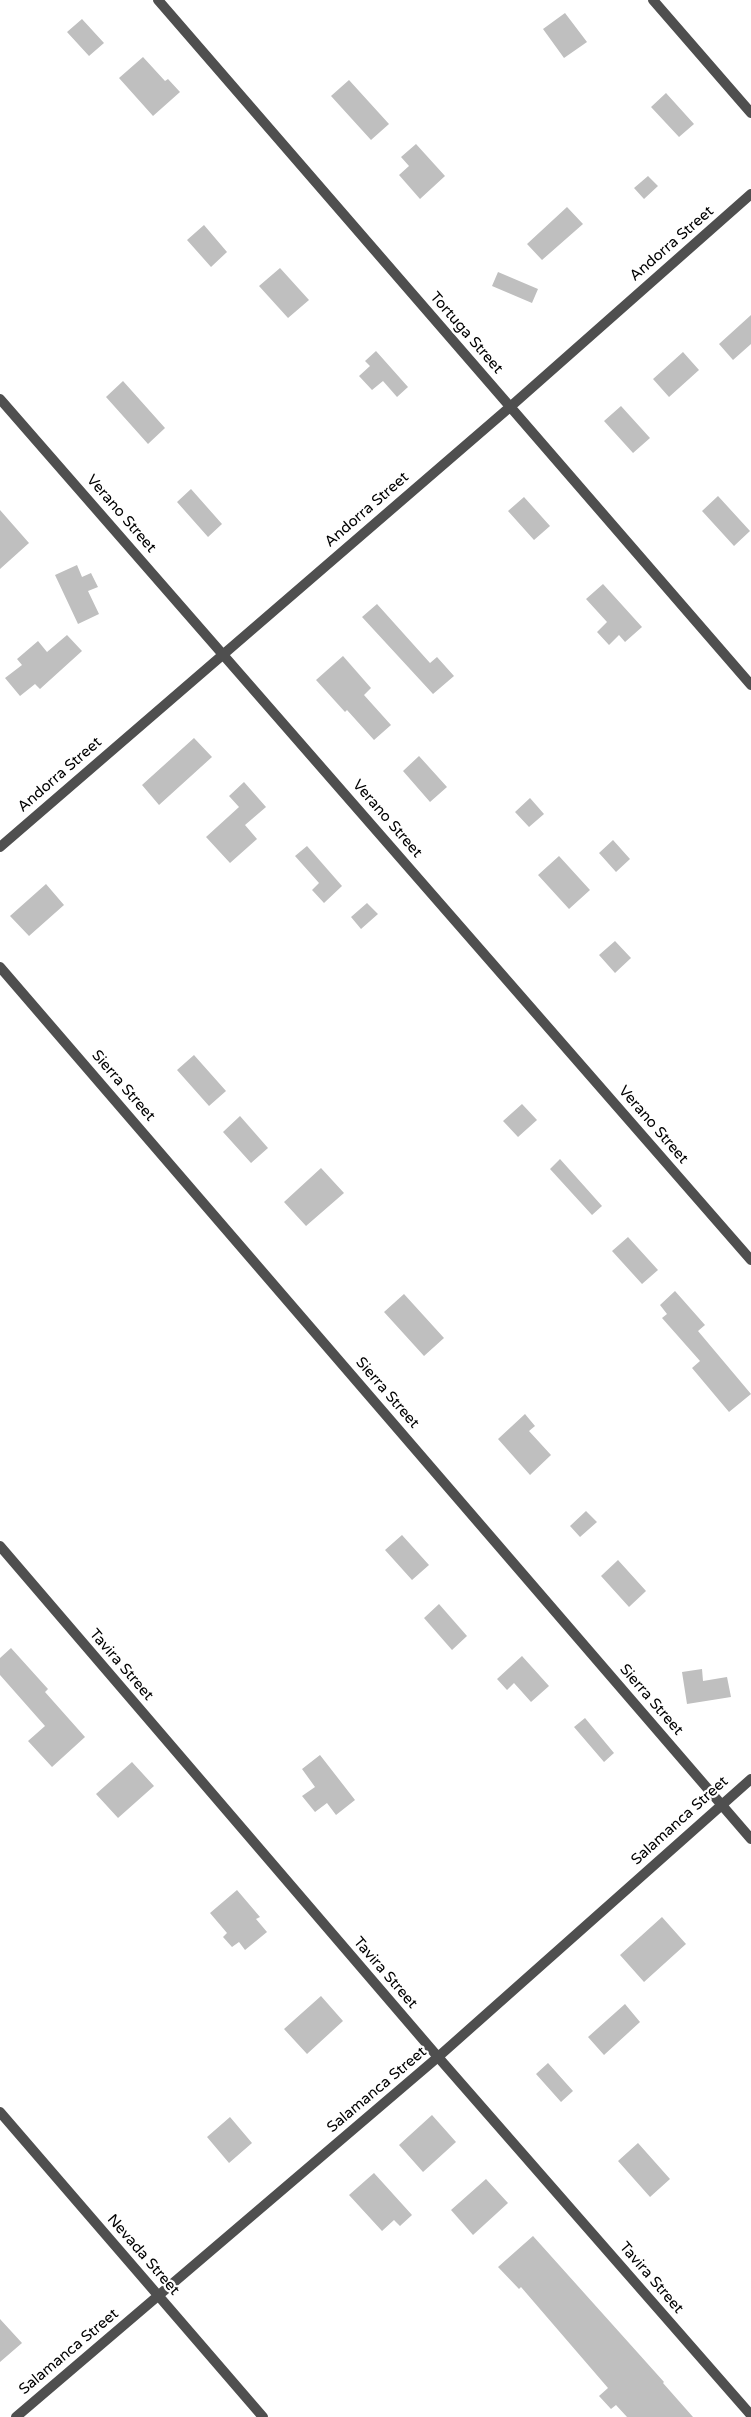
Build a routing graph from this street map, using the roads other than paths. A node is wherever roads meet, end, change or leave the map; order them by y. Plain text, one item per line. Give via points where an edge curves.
1 (158, 0) edge
2 (653, 0) edge
3 (751, 113) edge
4 (751, 194) edge
5 (0, 399) edge
6 (510, 407) junction
7 (224, 654) junction
8 (751, 685) edge
9 (0, 846) edge
10 (0, 967) edge
11 (751, 1260) edge
12 (0, 1546) edge
13 (751, 1778) edge
14 (721, 1804) junction
15 (751, 1839) edge
16 (438, 2057) junction
17 (0, 2112) edge
18 (158, 2295) junction
19 (751, 2415) edge
20 (16, 2417) edge
21 (264, 2417) edge

1 - 6 street, Tortuga Street
2 - 3 street
4 - 6 street, Andorra Street
5 - 7 street, Verano Street
6 - 7 street, Andorra Street
6 - 8 street, Tortuga Street
7 - 9 street, Andorra Street
7 - 11 street, Verano Street
10 - 14 street, Sierra Street
12 - 16 street, Tavira Street
13 - 14 street, Salamanca Street
14 - 15 street, Sierra Street
14 - 16 street, Salamanca Street
16 - 18 street, Salamanca Street
16 - 19 street, Tavira Street
17 - 18 street, Nevada Street
18 - 20 street, Salamanca Street
18 - 21 street, Nevada Street

